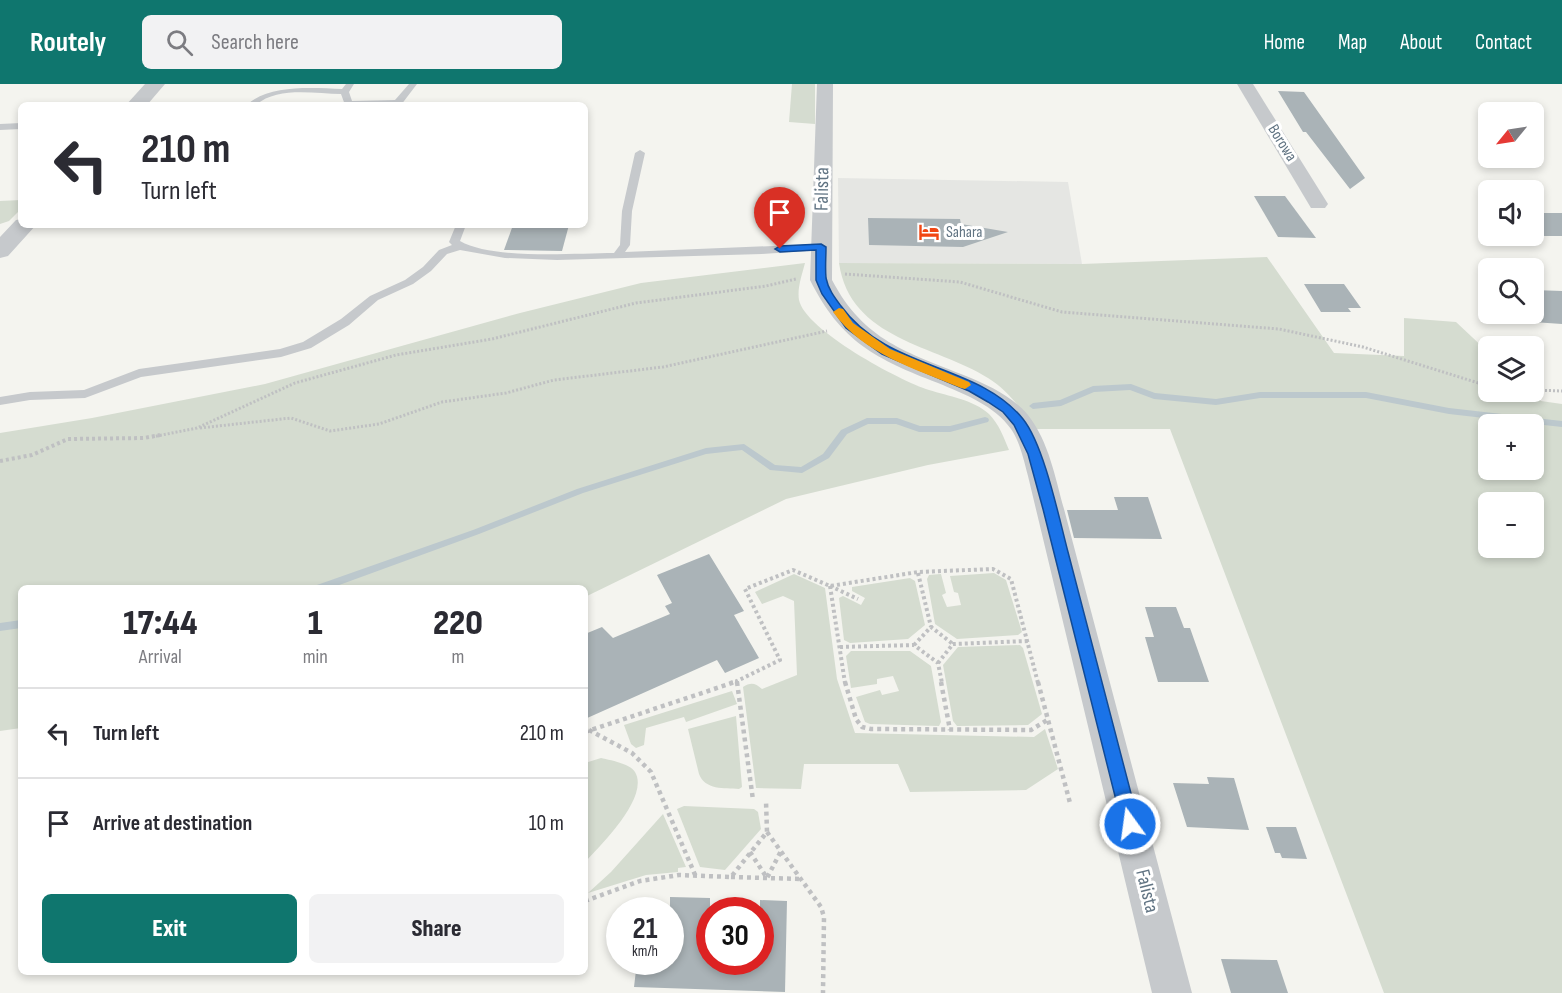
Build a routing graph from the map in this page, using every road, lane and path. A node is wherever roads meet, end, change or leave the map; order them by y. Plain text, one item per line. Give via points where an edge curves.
1 (156, 84) edge
2 (413, 84) edge
3 (825, 84) edge
4 (1245, 84) edge
5 (347, 88) edge
6 (139, 102) edge
7 (254, 102) edge
8 (399, 102) edge
9 (18, 126) edge
10 (0, 127) edge
11 (640, 153) dead end
12 (1318, 204) dead end
13 (21, 228) edge
14 (460, 228) edge
15 (458, 247) junction
16 (0, 251) edge
17 (617, 255) junction
18 (821, 260) junction
19 (849, 326) junction
20 (1478, 383) edge
21 (1544, 390) edge
22 (1562, 391) edge
23 (0, 401) edge
24 (197, 428) junction
25 (0, 462) edge
26 (918, 572) junction
27 (830, 586) junction
28 (858, 599) dead end
29 (931, 627) junction
30 (1028, 641) junction
31 (953, 644) junction
32 (914, 645) junction
33 (840, 647) junction
34 (938, 663) junction
35 (737, 681) junction
36 (1049, 719) junction
37 (950, 730) junction
38 (588, 731) edge
39 (588, 731) edge
40 (753, 800) dead end
41 (766, 801) dead end
42 (1070, 802) dead end
43 (767, 832) junction
44 (781, 851) junction
45 (750, 852) junction
46 (696, 877) junction
47 (731, 877) junction
48 (766, 878) junction
49 (802, 879) junction
50 (588, 900) edge
51 (824, 993) edge
52 (1172, 993) edge

1 - 6 street
2 - 8 lane
3 - 18 street, Falista
4 - 12 street, Borowa
5 - 7 lane via 272,93
9 - 10 lane
11 - 17 lane via 627,211 625,245
13 - 16 street
14 - 15 lane via 454,242
15 - 17 lane via 511,255
15 - 23 lane via 443,252 409,282 374,298 307,345 281,353 139,373 85,394
17 - 18 lane via 762,251
18 - 19 street, Falista via 821,280
18 - 20 path via 960,282 1062,312 1279,329 1363,347
18 - 24 path via 766,286 636,303 492,339 396,355 295,383
19 - 24 path via 663,368 554,380 506,393 442,402 379,424 330,430 291,418
19 - 52 street, Falista via 886,352 992,399 1007,409 1027,436 1050,509
21 - 22 path
24 - 25 path via 144,438 68,439 32,455
26 - 27 path
26 - 29 path
26 - 30 path via 993,568 1005,573 1011,579
27 - 28 path
27 - 33 path
27 - 35 path via 793,570 745,589 780,660
29 - 31 path
29 - 32 path
30 - 31 path
30 - 36 path
31 - 34 path
32 - 33 path
32 - 34 path
33 - 37 path via 845,685 862,727
34 - 37 path
35 - 38 path
35 - 40 path
36 - 37 path via 1031,730
36 - 42 path
39 - 46 path via 632,753 651,772
41 - 43 path
43 - 44 path
43 - 45 path
44 - 48 path
44 - 49 path
45 - 47 path
45 - 48 path
46 - 47 path
46 - 50 path via 679,875 640,881
47 - 48 path
48 - 49 path
49 - 51 path via 824,917

